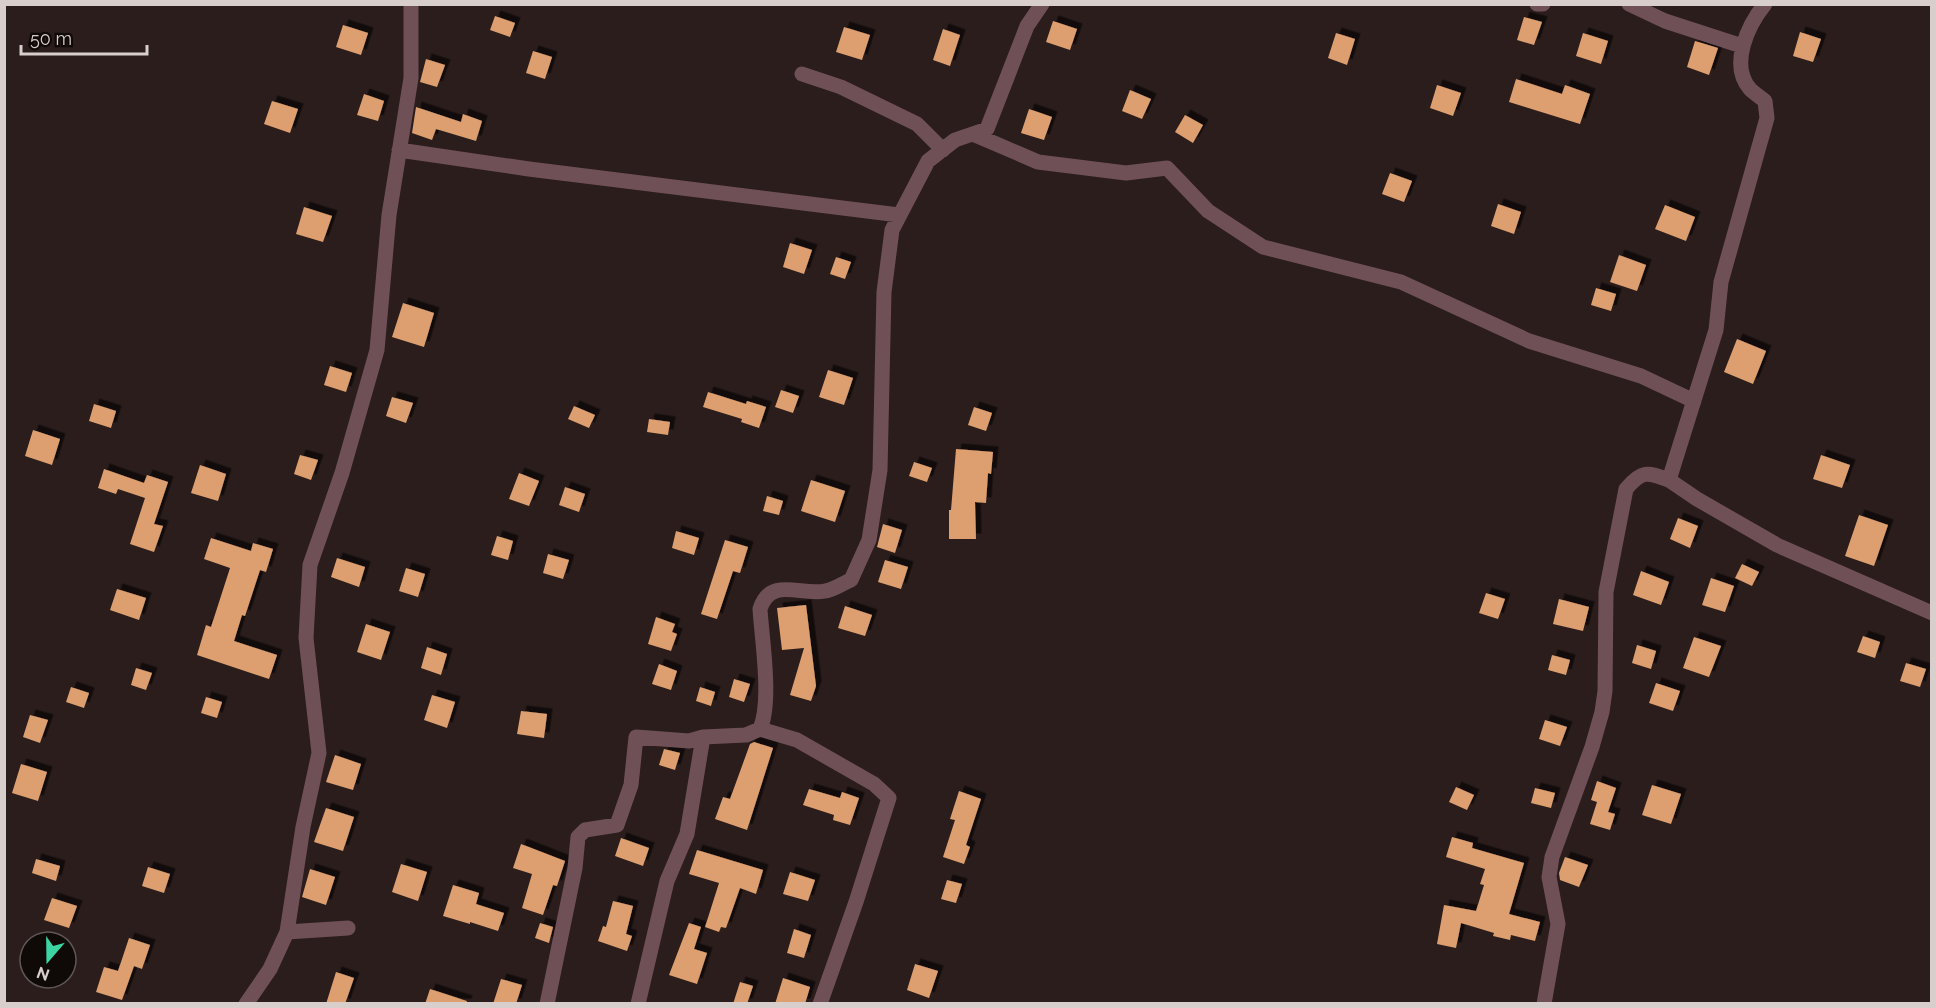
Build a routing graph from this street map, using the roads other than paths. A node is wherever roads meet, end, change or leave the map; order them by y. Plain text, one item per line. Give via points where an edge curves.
1 (411, 4) edge
2 (1042, 4) edge
3 (1537, 4) edge
4 (1543, 4) edge
5 (1629, 4) edge
6 (1765, 4) edge
7 (1742, 46) junction
8 (802, 74) dead end
9 (973, 134) junction
10 (399, 150) junction
11 (943, 150) junction
12 (899, 215) junction
13 (1694, 401) junction
14 (1669, 480) junction
15 (1932, 613) edge
16 (760, 729) junction
17 (703, 737) junction
18 (348, 928) dead end
19 (287, 932) junction
20 (246, 1004) edge
21 (547, 1004) edge
22 (638, 1004) edge
23 (820, 1004) edge
24 (1544, 1004) edge

1 - 10 street via 411,78
2 - 9 street via 1027,26 987,129
3 - 4 street
5 - 7 street via 1665,21
6 - 7 street
7 - 13 street via 1742,74 1749,88 1765,101 1767,118 1721,282 1716,330
8 - 11 street via 841,87 917,124
9 - 11 street
9 - 13 street via 1038,162 1126,173 1167,168 1208,211 1263,247 1401,282 1529,341 1641,376
10 - 12 street
10 - 19 street via 377,350 342,473 310,565 306,638 319,753
11 - 12 street via 928,161
12 - 16 street via 892,230 884,292 880,470 869,540 851,580 825,591 775,589 763,598 760,609 766,675
13 - 14 street
14 - 15 street via 1777,545
14 - 24 street via 1648,473 1636,477 1626,489 1606,592 1602,712 1552,856 1549,877 1558,924
16 - 17 street via 746,735
16 - 23 street via 796,740 874,784 889,798
17 - 21 street via 689,741 636,737 631,785 617,825 585,830 578,837
17 - 22 street via 687,834 667,881
18 - 19 street
19 - 20 street via 270,969

